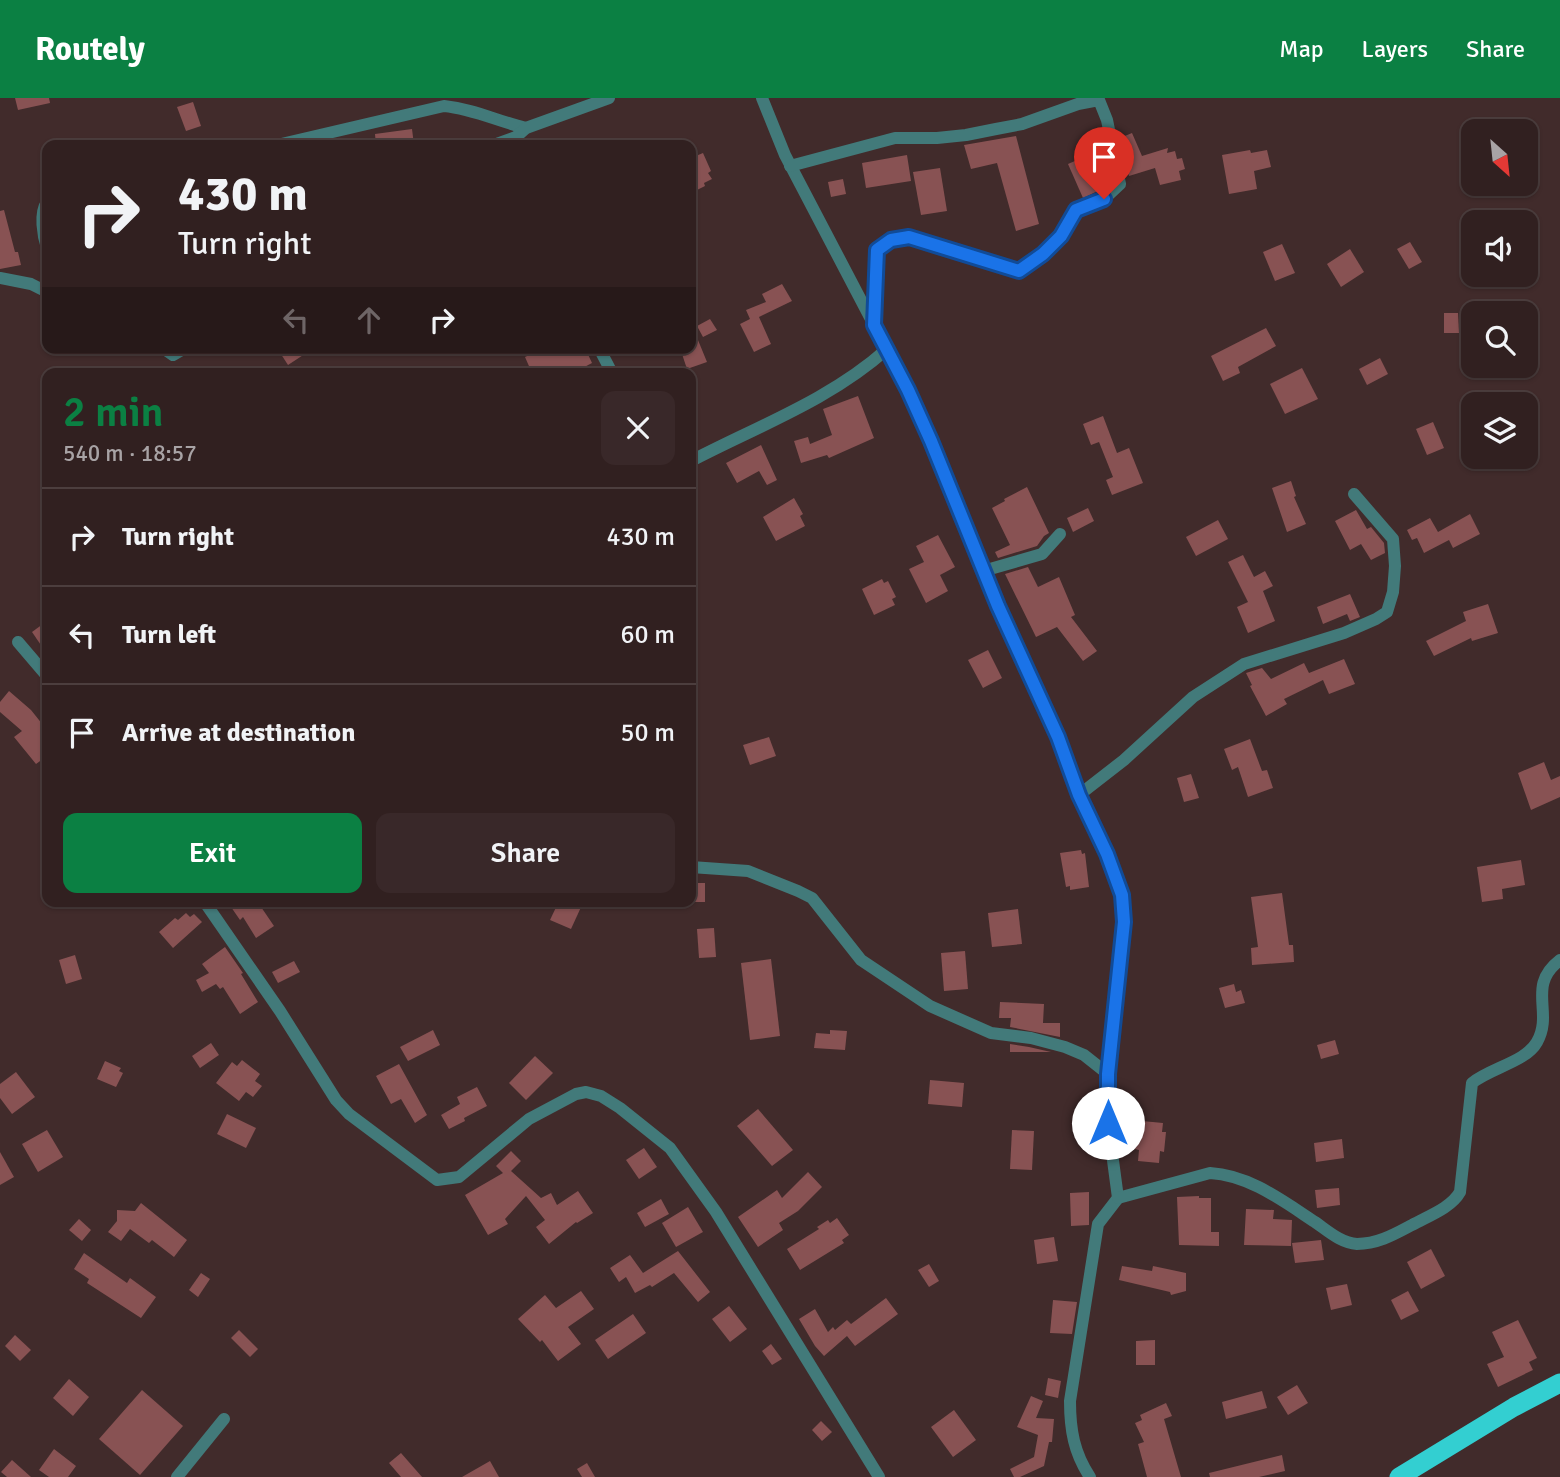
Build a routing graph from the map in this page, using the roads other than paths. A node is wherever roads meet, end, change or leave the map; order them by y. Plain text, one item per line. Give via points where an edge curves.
1 (609, 98) edge
2 (762, 98) edge
3 (520, 137) edge
4 (298, 140) edge
5 (790, 166) junction
6 (0, 278) edge
7 (42, 290) edge
8 (874, 325) junction
9 (887, 349) junction
10 (696, 459) edge
11 (1354, 494) dead end
12 (1059, 534) dead end
13 (983, 571) junction
14 (18, 642) dead end
15 (42, 670) edge
16 (1079, 795) junction
17 (696, 867) edge
18 (208, 907) edge
19 (1560, 960) edge
20 (1108, 1074) junction
21 (1118, 1198) junction
22 (1560, 1383) edge
23 (224, 1419) dead end
24 (177, 1477) edge
25 (879, 1477) edge
26 (1090, 1477) edge
27 (1399, 1477) edge

1 - 3 street
2 - 5 street
3 - 4 street via 503,123 468,109 443,106
5 - 8 street
5 - 8 street via 895,138 937,138 996,129 1099,100 1120,184 1104,199 1076,210 1061,236 1019,271 909,237 891,240 877,250
6 - 7 street
8 - 9 street
9 - 10 street via 869,366 811,402
9 - 13 street via 931,441
11 - 16 street via 1392,539 1394,579 1387,612 1345,632 1244,664 1193,696
12 - 13 street via 1042,554
13 - 16 street via 1054,725
14 - 15 street
16 - 20 street via 1122,895 1124,922
17 - 20 street via 748,871 805,894 860,960 930,1006 991,1033 1065,1047
18 - 25 street via 336,1100 437,1180 459,1177 529,1119 586,1092 620,1108 670,1148 752,1268
19 - 21 street via 1542,983 1542,1026 1537,1043 1523,1056 1472,1083 1460,1192 1424,1219 1385,1239 1344,1242 1245,1181 1210,1173
20 - 21 street via 1108,1123
21 - 26 street via 1098,1224 1070,1401 1074,1447
22 - 27 highway
23 - 24 street

